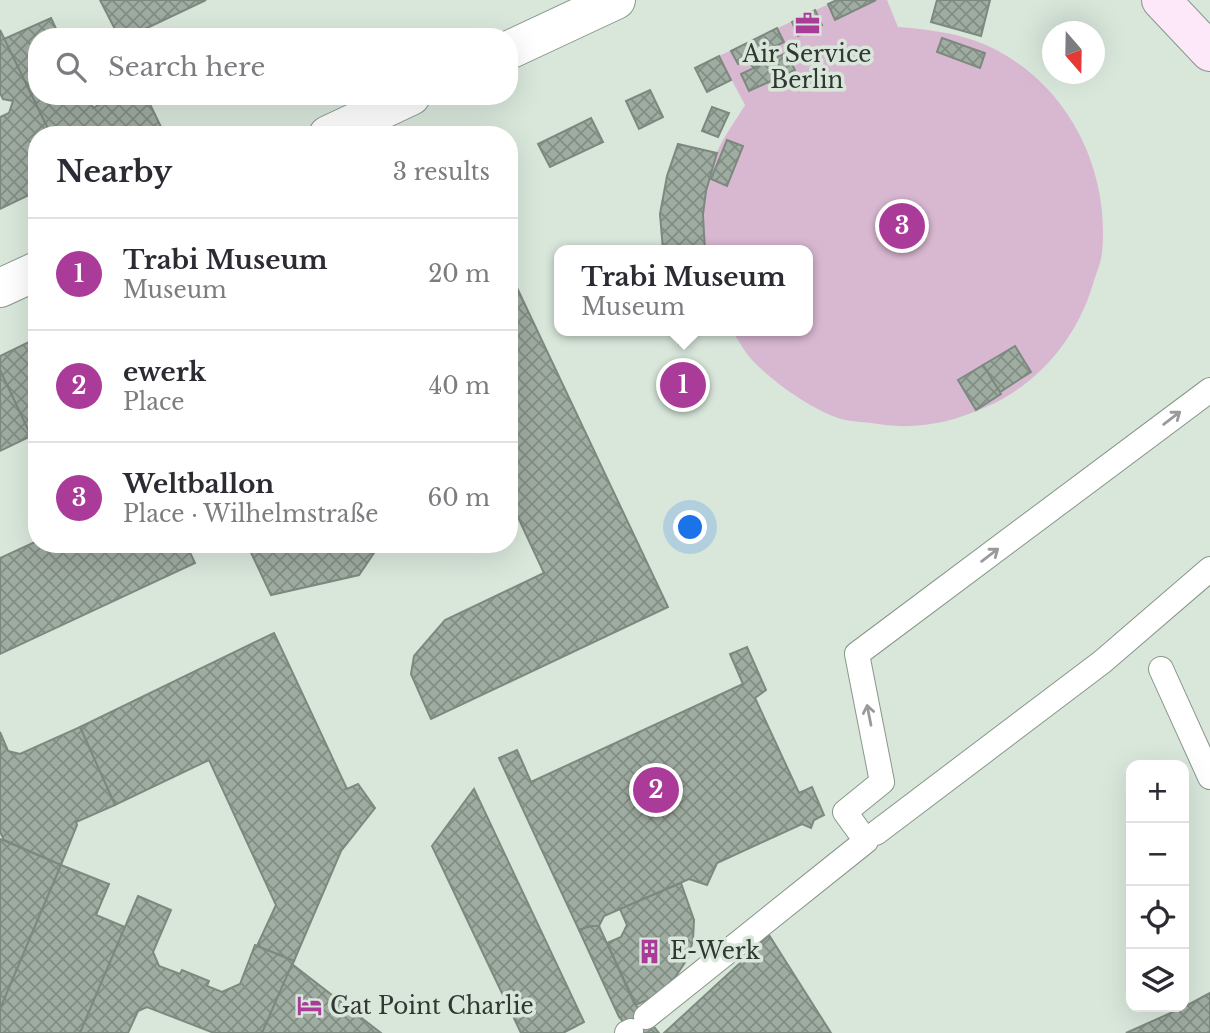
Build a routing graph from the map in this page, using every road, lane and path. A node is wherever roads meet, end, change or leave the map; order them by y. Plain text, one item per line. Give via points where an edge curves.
1 (616, 0) edge
2 (1161, 0) edge
3 (518, 46) edge
4 (1210, 52) edge
5 (392, 105) edge
6 (347, 126) edge
7 (28, 275) edge
8 (0, 288) edge
9 (1210, 390) edge
10 (1210, 569) edge
11 (1161, 669) dead end
12 (1210, 777) edge
13 (876, 833) dead end
14 (635, 1027) edge

1 - 3 street
2 - 4 main road
5 - 6 street
7 - 8 street
14 -> 9 lane via 866,841 845,812 882,782 857,654
10 - 13 lane via 1102,662
11 - 12 lane

